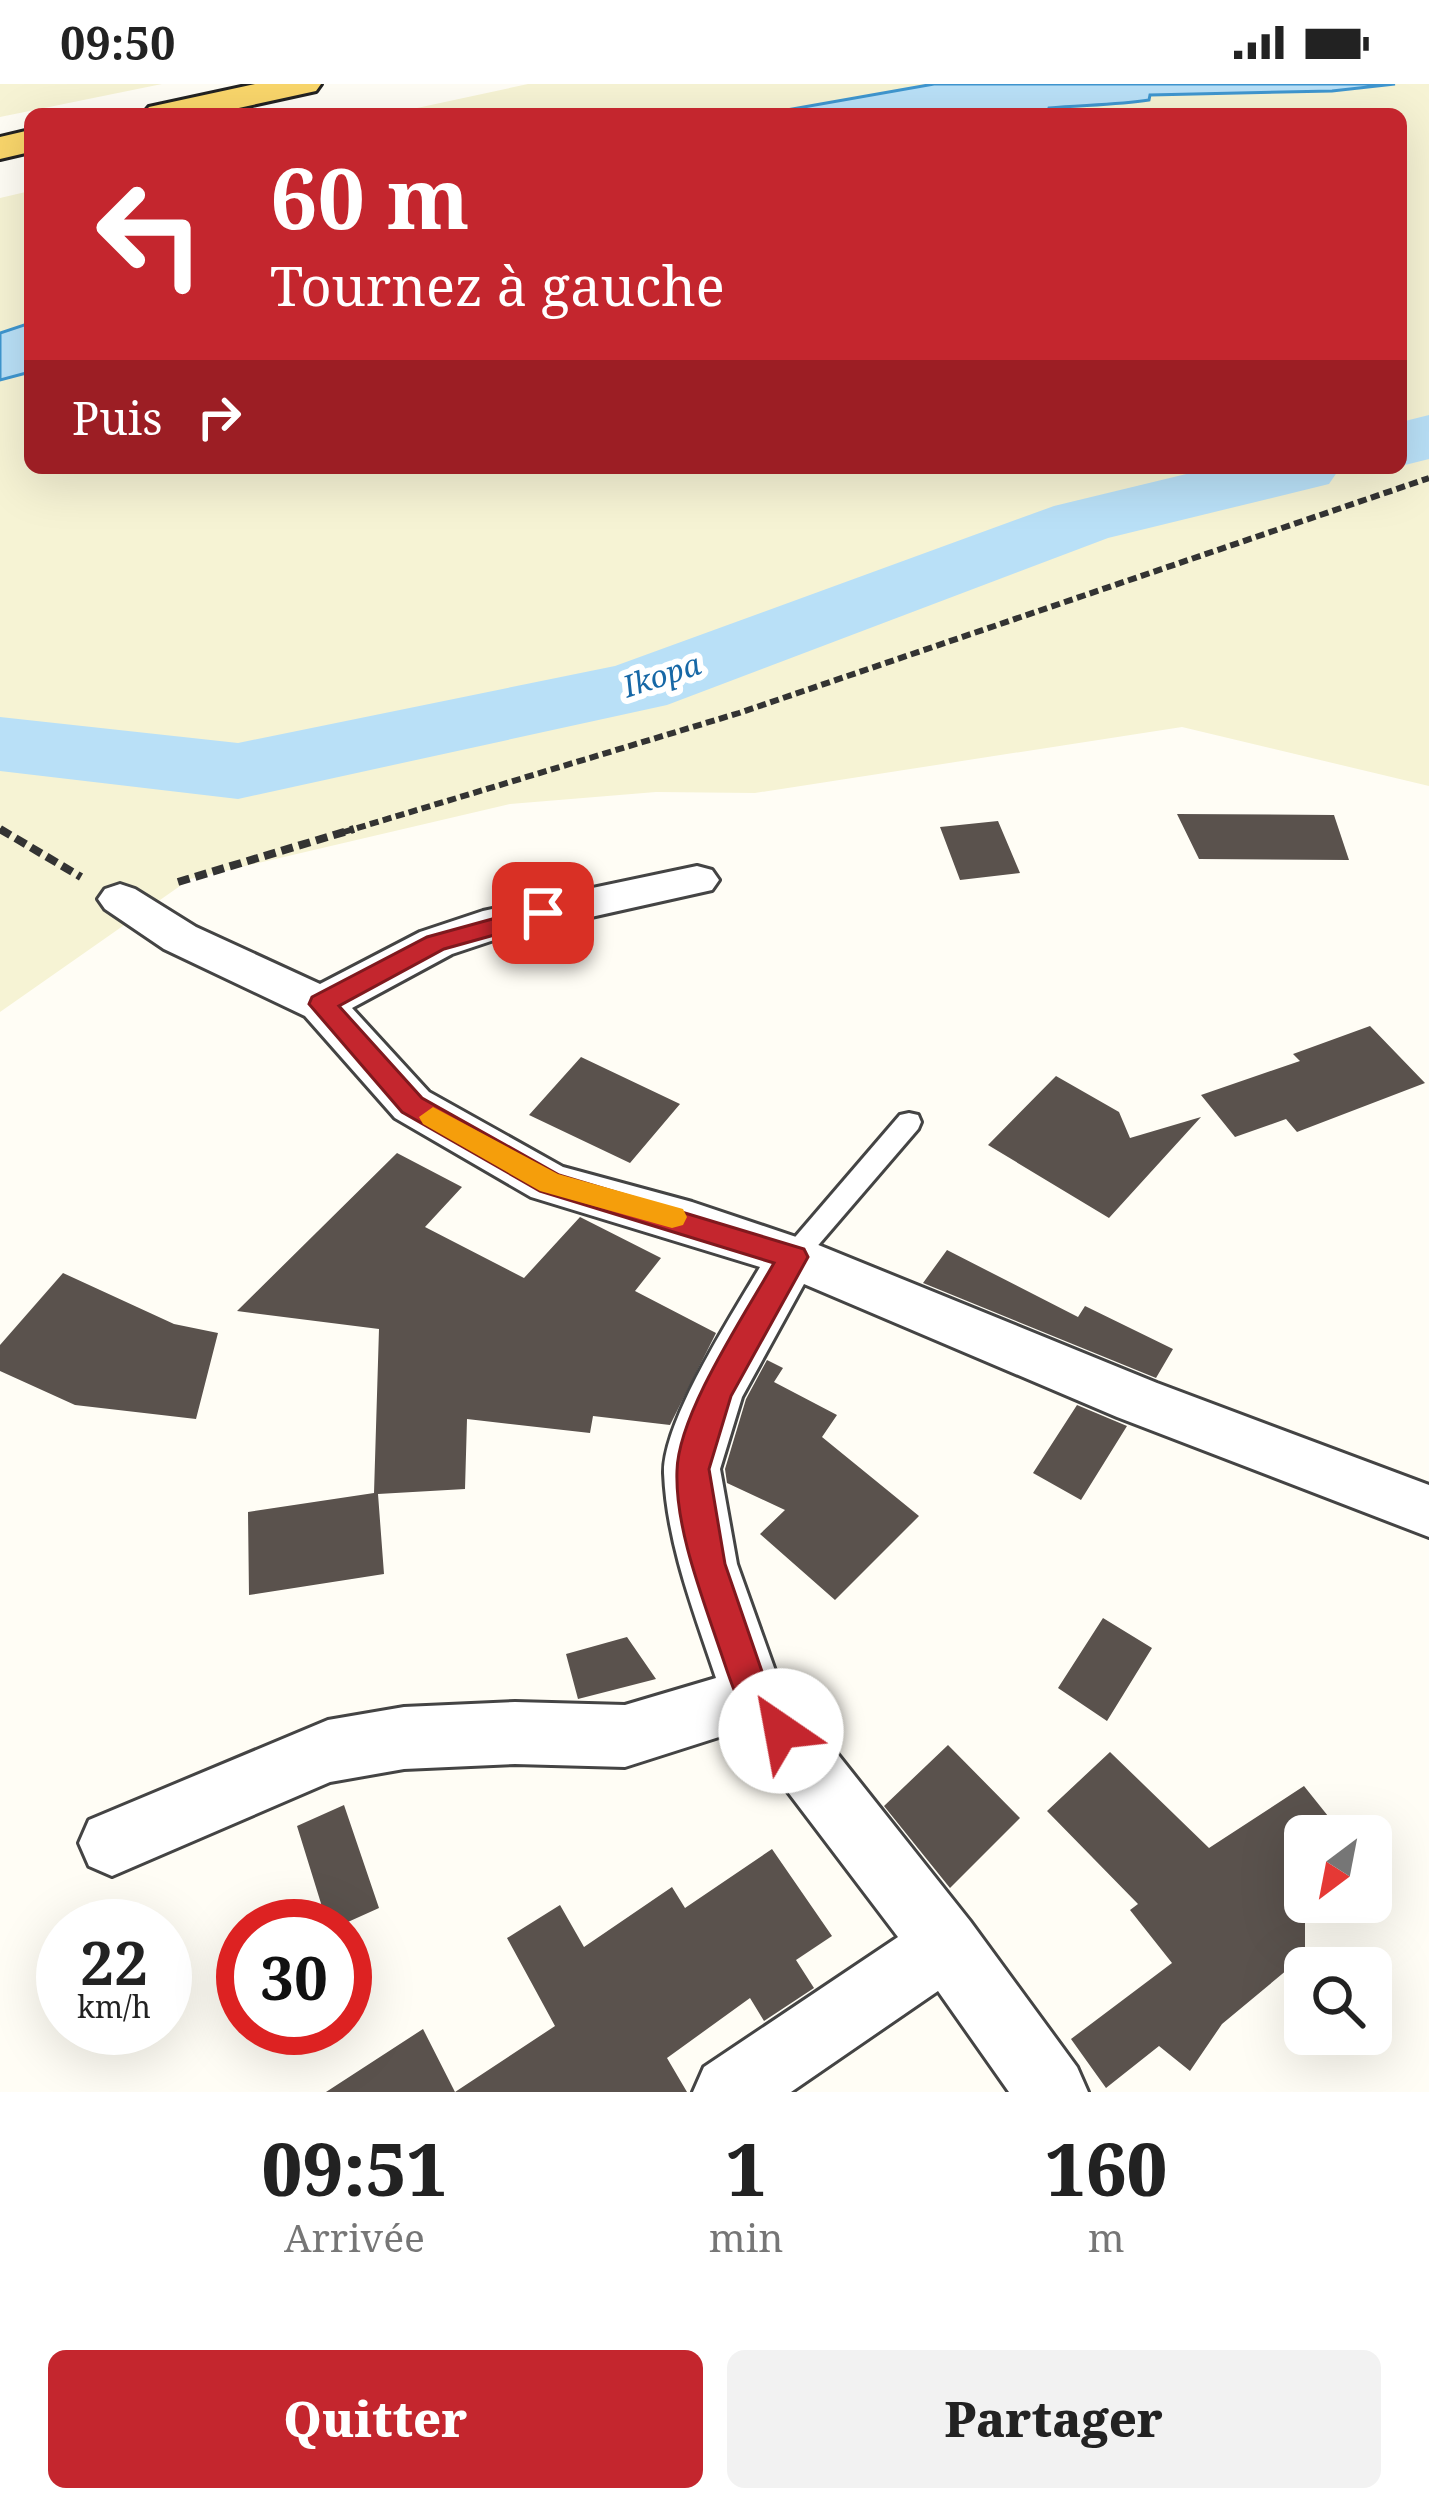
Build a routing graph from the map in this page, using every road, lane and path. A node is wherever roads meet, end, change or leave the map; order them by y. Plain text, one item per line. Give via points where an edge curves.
1 (304, 84) edge
2 (190, 108) edge
3 (1429, 478) edge
4 (0, 829) edge
5 (697, 880) dead end
6 (120, 899) junction
7 (322, 1004) junction
8 (909, 1122) dead end
9 (793, 1257) junction
10 (1429, 1511) edge
11 (753, 1696) junction
12 (112, 1843) dead end
13 (946, 1945) junction
14 (729, 2092) edge
15 (1052, 2092) edge

1 - 2 main road
3 - 6 path via 739,713
4 - 6 path
5 - 7 street via 478,929
6 - 7 street via 180,938
7 - 9 street via 412,1105 550,1183
8 - 9 lane
9 - 10 street
9 - 11 street via 716,1393 692,1469 708,1564
11 - 12 street via 625,1736 449,1736 328,1751
11 - 13 street
13 - 14 street
13 - 15 street

